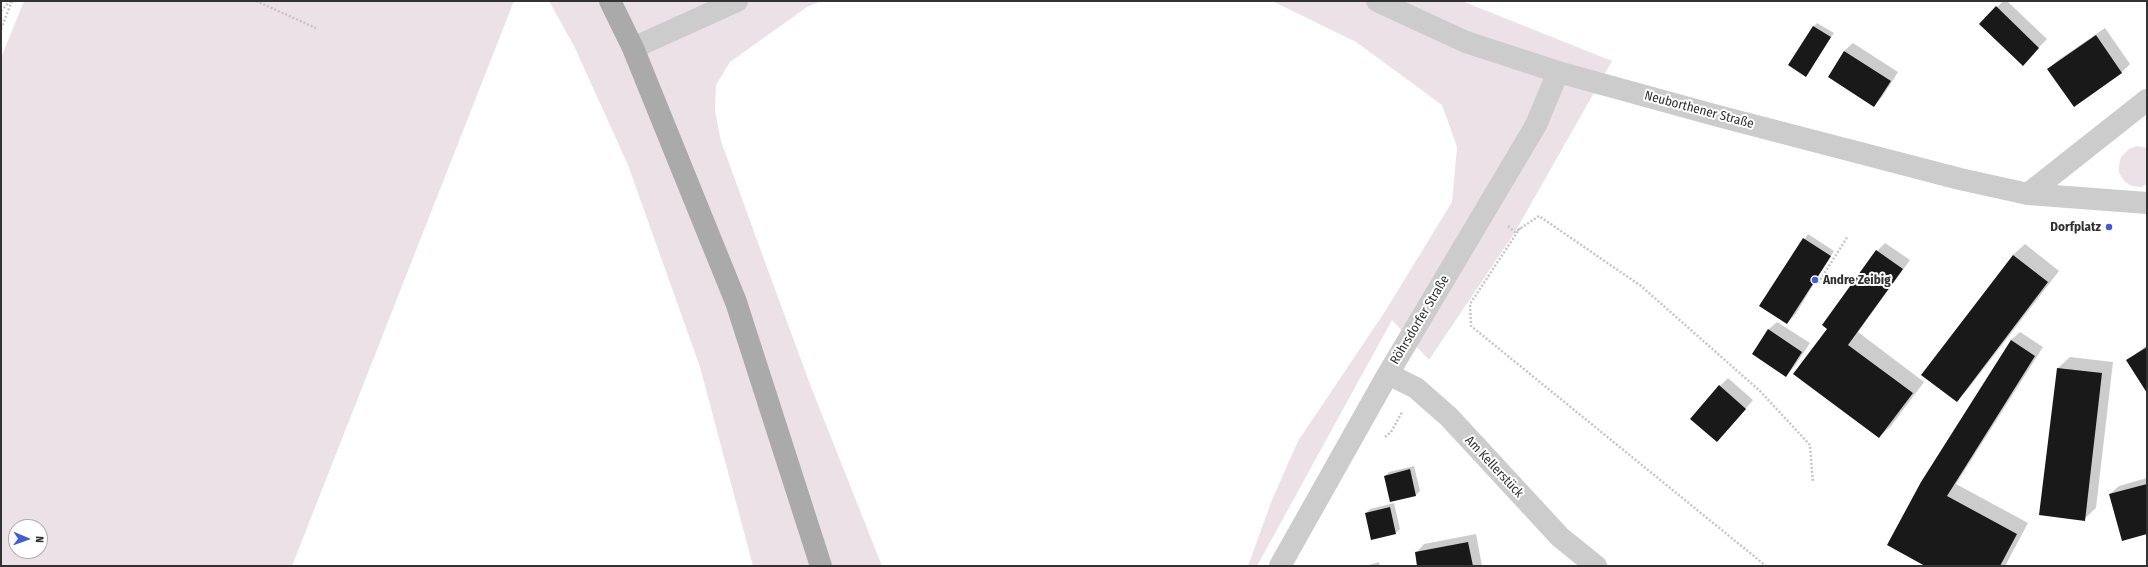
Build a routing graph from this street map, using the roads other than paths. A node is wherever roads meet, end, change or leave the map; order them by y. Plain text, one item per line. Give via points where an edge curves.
1 (610, 1) edge
2 (737, 1) edge
3 (1377, 1) edge
4 (633, 48) junction
5 (1558, 72) junction
6 (2147, 100) edge
7 (2126, 116) junction
8 (2147, 123) edge
9 (2028, 194) junction
10 (2147, 203) edge
11 (1388, 374) junction
12 (822, 566) edge
13 (1280, 566) edge
14 (1596, 566) edge

1 - 4 main road
2 - 4 street
3 - 5 street, Neuborthener Straße via 1466,42
4 - 12 main road via 736,302
5 - 9 street, Neuborthener Straße via 1953,177
5 - 11 street, Röhrsdorfer Straße via 1536,125
6 - 7 street
7 - 8 street
7 - 9 street
9 - 10 street
11 - 13 street, Röhrsdorfer Straße
11 - 14 street, Am Kellerstück via 1416,388 1449,417 1560,537

